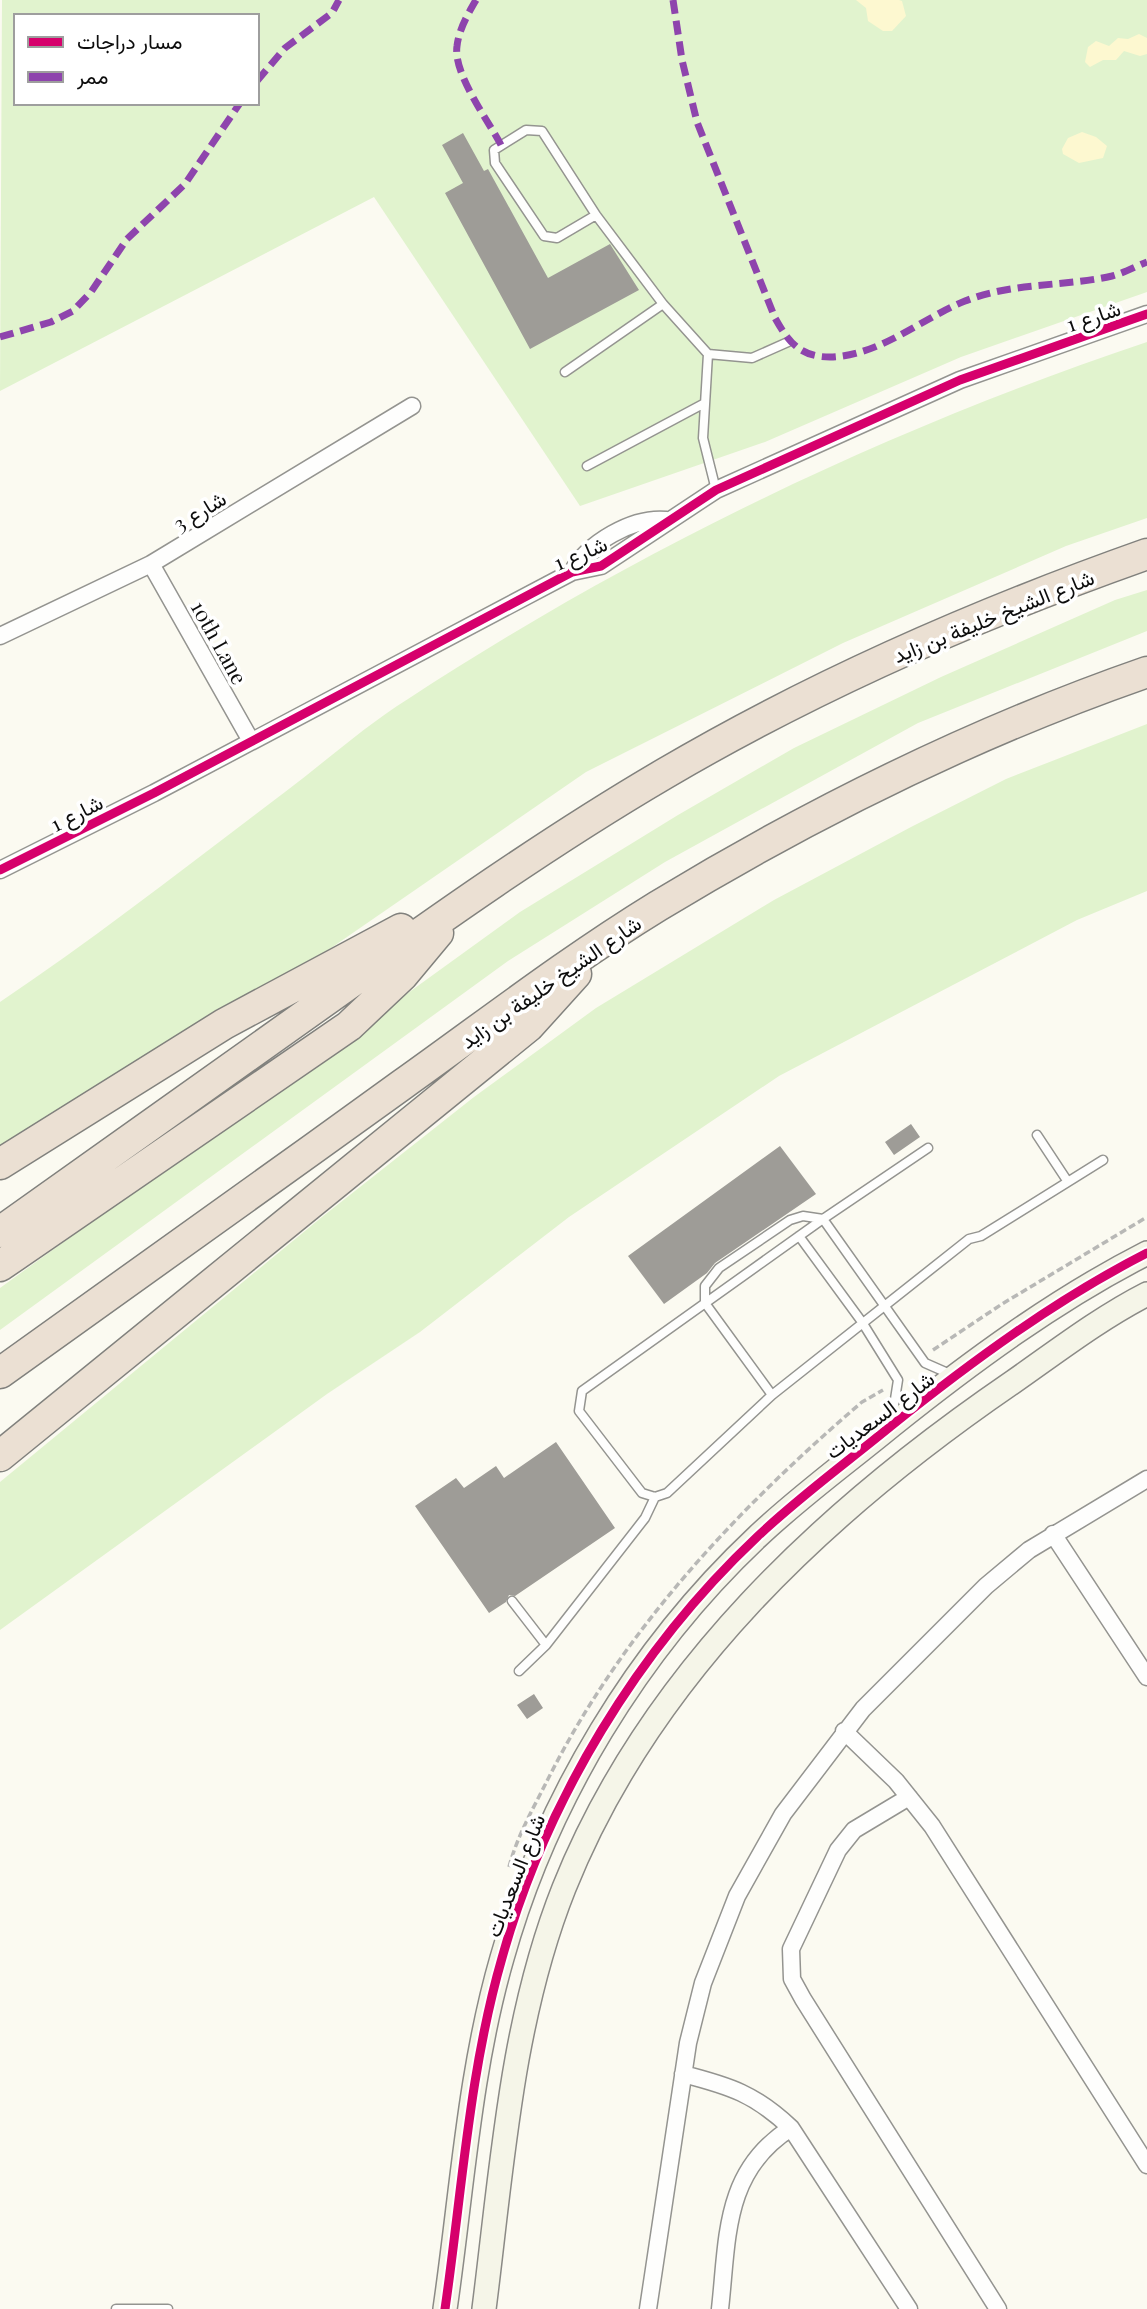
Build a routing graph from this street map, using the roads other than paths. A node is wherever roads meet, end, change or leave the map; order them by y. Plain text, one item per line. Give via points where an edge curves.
1 (596, 215) junction
2 (663, 304) junction
3 (1147, 314) edge
4 (788, 342) dead end
5 (708, 354) junction
6 (565, 372) dead end
7 (703, 404) junction
8 (412, 406) dead end
9 (587, 466) dead end
10 (716, 490) junction
11 (1147, 554) edge
12 (151, 564) junction
13 (0, 636) edge
14 (1147, 671) edge
15 (251, 741) junction
16 (0, 870) edge
17 (457, 907) junction
18 (592, 950) junction
19 (1037, 1135) dead end
20 (928, 1148) dead end
21 (1103, 1160) dead end
22 (0, 1164) edge
23 (1068, 1182) junction
24 (823, 1219) junction
25 (0, 1232) edge
26 (799, 1236) junction
27 (1147, 1253) edge
28 (0, 1266) edge
29 (1147, 1294) edge
30 (705, 1303) junction
31 (885, 1304) junction
32 (862, 1322) junction
33 (0, 1373) edge
34 (960, 1375) junction
35 (772, 1395) junction
36 (888, 1429) junction
37 (0, 1456) edge
38 (1147, 1479) edge
39 (655, 1497) junction
40 (1053, 1534) junction
41 (512, 1601) dead end
42 (546, 1645) junction
43 (519, 1671) dead end
44 (1147, 1677) edge
45 (844, 1731) junction
46 (909, 1797) junction
47 (683, 2074) junction
48 (791, 2129) junction
49 (1147, 2165) edge
50 (116, 2309) edge
51 (167, 2309) edge
52 (445, 2309) edge
53 (484, 2309) edge
54 (648, 2309) edge
55 (720, 2309) edge
56 (909, 2309) edge
57 (998, 2309) edge

1 - 1 lane via 542,131 526,130 494,150 495,163 544,236 557,238
1 - 2 lane
2 - 5 lane
2 - 6 lane
3 - 10 street, شارع 1 via 960,380
4 - 5 lane via 752,358
5 - 7 lane
7 - 9 lane
7 - 10 lane via 703,438
8 - 12 street, شارع 3
10 - 15 street, شارع 1 via 601,566 572,572
11 - 17 highway, شارع الشيخ خليفة بن زايد via 960,625 818,691 664,774
12 - 13 street, شارع 3
12 - 15 street, 10th Lane
14 - 18 highway, شارع الشيخ خليفة بن زايد via 988,734 849,799 718,870
15 - 16 street, شارع 1
17 - 22 highway via 391,933 224,1024
17 - 25 highway, شارع الشيخ خليفة بن زايد
17 - 28 highway via 403,975 349,1026
18 - 33 highway, شارع الشيخ خليفة بن زايد
18 - 37 highway via 568,985 529,1026
19 - 23 lane
20 - 24 lane
21 - 23 lane
23 - 31 lane via 969,1239
24 - 26 lane
24 - 30 lane via 796,1217 719,1268 705,1286
24 - 31 lane
26 - 30 lane
26 - 32 lane
27 - 34 street, شارع السعديات via 1094,1280
29 - 53 street via 950,1425 868,1490 791,1559 732,1623 647,1730 587,1836 559,1901 529,2000
30 - 35 lane
30 - 39 lane via 588,1386 578,1398 582,1416 637,1489
31 - 32 lane
31 - 34 lane via 925,1363
32 - 35 lane
32 - 36 lane via 898,1380
34 - 36 street, شارع السعديات
35 - 39 lane via 672,1489
36 - 52 street, شارع السعديات via 819,1481 696,1603 615,1710 555,1816 525,1886 489,2008
38 - 40 street
39 - 42 lane via 645,1518
40 - 44 street
40 - 45 street via 965,1605
41 - 42 lane
42 - 43 lane
45 - 46 street
45 - 47 street via 783,1814 737,1896 704,1983
46 - 49 street via 948,1850
46 - 57 street via 846,1839 795,1940 790,1967 803,1999
47 - 48 street via 739,2089 769,2107
47 - 54 street
48 - 55 street via 764,2148 737,2190
48 - 56 street
50 - 51 lane

